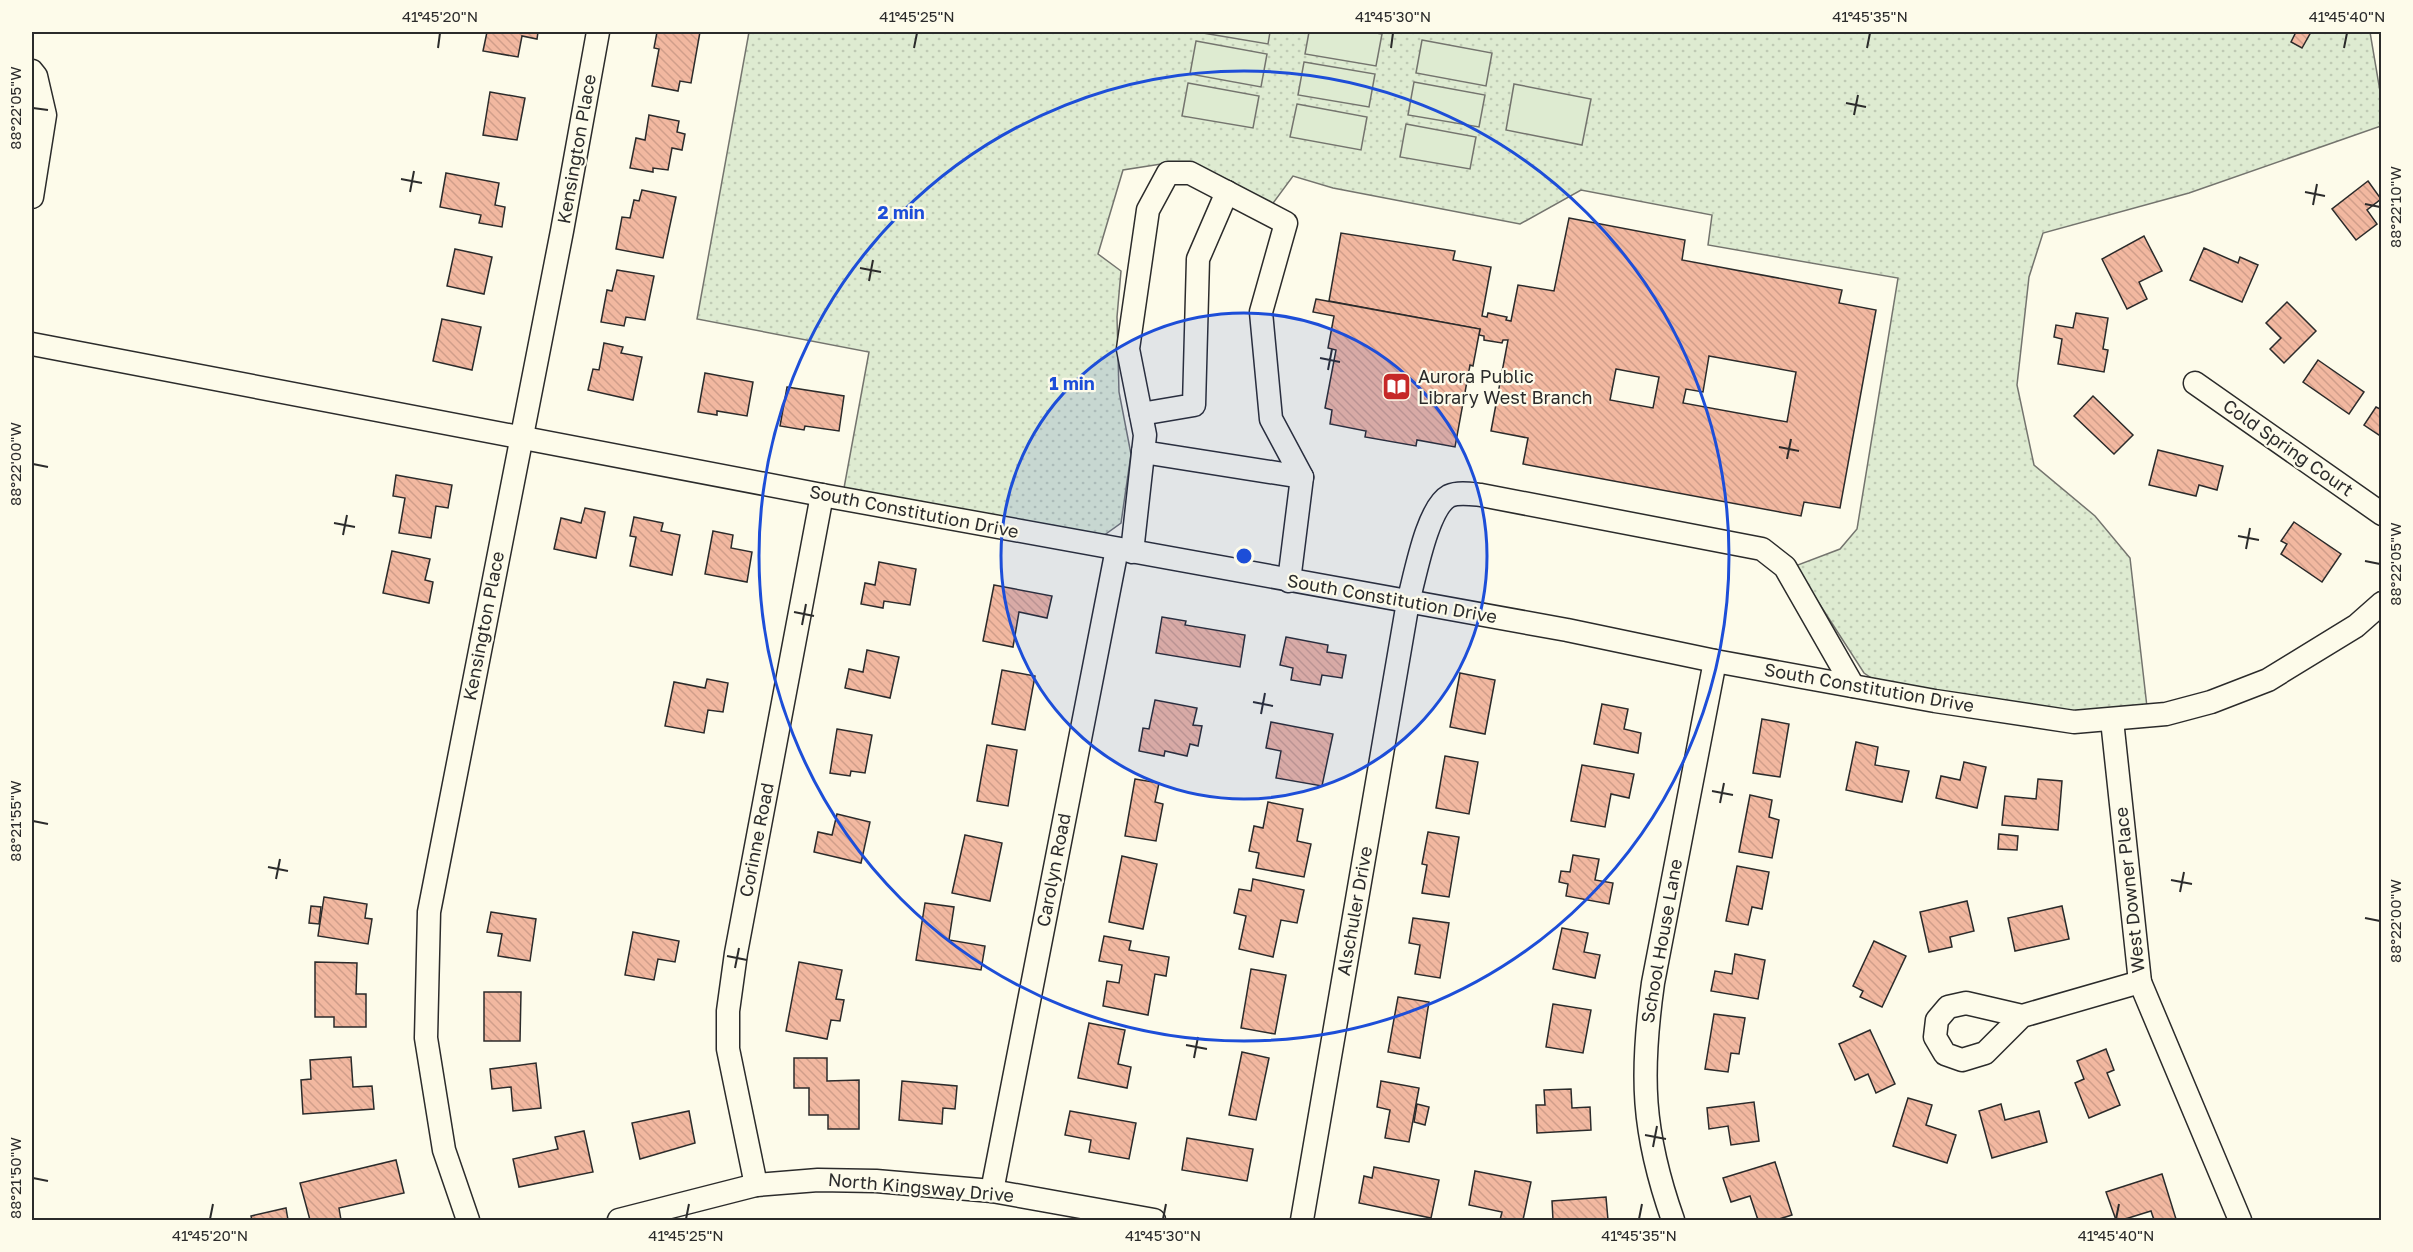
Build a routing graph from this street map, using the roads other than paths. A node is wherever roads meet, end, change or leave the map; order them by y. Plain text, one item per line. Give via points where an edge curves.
1 (598, 32) edge
2 (32, 72) edge
3 (1227, 192) junction
4 (32, 197) edge
5 (32, 344) edge
6 (2195, 382) dead end
7 (1141, 414) junction
8 (520, 436) junction
9 (1143, 452) junction
10 (1302, 477) junction
11 (822, 495) junction
12 (2382, 514) edge
13 (1124, 551) junction
14 (1289, 581) junction
15 (1408, 602) junction
16 (2382, 603) edge
17 (1715, 661) junction
18 (1854, 686) junction
19 (2112, 720) junction
20 (2140, 982) junction
21 (2022, 1016) dead end
22 (756, 1185) junction
23 (992, 1191) junction
24 (468, 1221) edge
25 (619, 1221) edge
26 (1154, 1221) edge
27 (1302, 1221) edge
28 (1673, 1221) edge
29 (2240, 1221) edge

1 - 8 street, Kensington Place
2 - 4 street via 45,115
3 - 7 street via 1198,259 1194,405
3 - 7 street, Carolyn Road via 1190,173 1168,173 1148,210 1128,348
3 - 10 street via 1286,224 1261,312 1271,419
5 - 8 street, South Constitution Drive
6 - 12 street, Cold Spring Court
7 - 9 street, Carolyn Road
8 - 11 street, South Constitution Drive
8 - 24 street, Kensington Place via 429,912 426,1038 444,1150
9 - 10 street
9 - 13 street, Carolyn Road
10 - 14 street
11 - 13 street, South Constitution Drive
11 - 22 street, Corinne Road via 735,953 728,1011 728,1049
13 - 14 street, South Constitution Drive
13 - 23 street, Carolyn Road
14 - 15 street, South Constitution Drive
15 - 17 street, South Constitution Drive
15 - 18 street, Alschuler Drive via 1431,517 1439,504 1451,495 1481,495 1762,549 1785,567
15 - 27 street, Alschuler Drive
16 - 19 street, South Constitution Drive via 2356,626 2268,680 2166,714
17 - 18 street, South Constitution Drive
17 - 28 street, School House Lane via 1646,1032 1648,1128
18 - 19 street, South Constitution Drive via 2074,722
19 - 20 street, West Downer Place
20 - 21 street
20 - 29 street, West Downer Place
22 - 23 street, North Kingsway Drive via 876,1181
22 - 25 street, North Kingsway Drive
23 - 26 street, North Kingsway Drive

